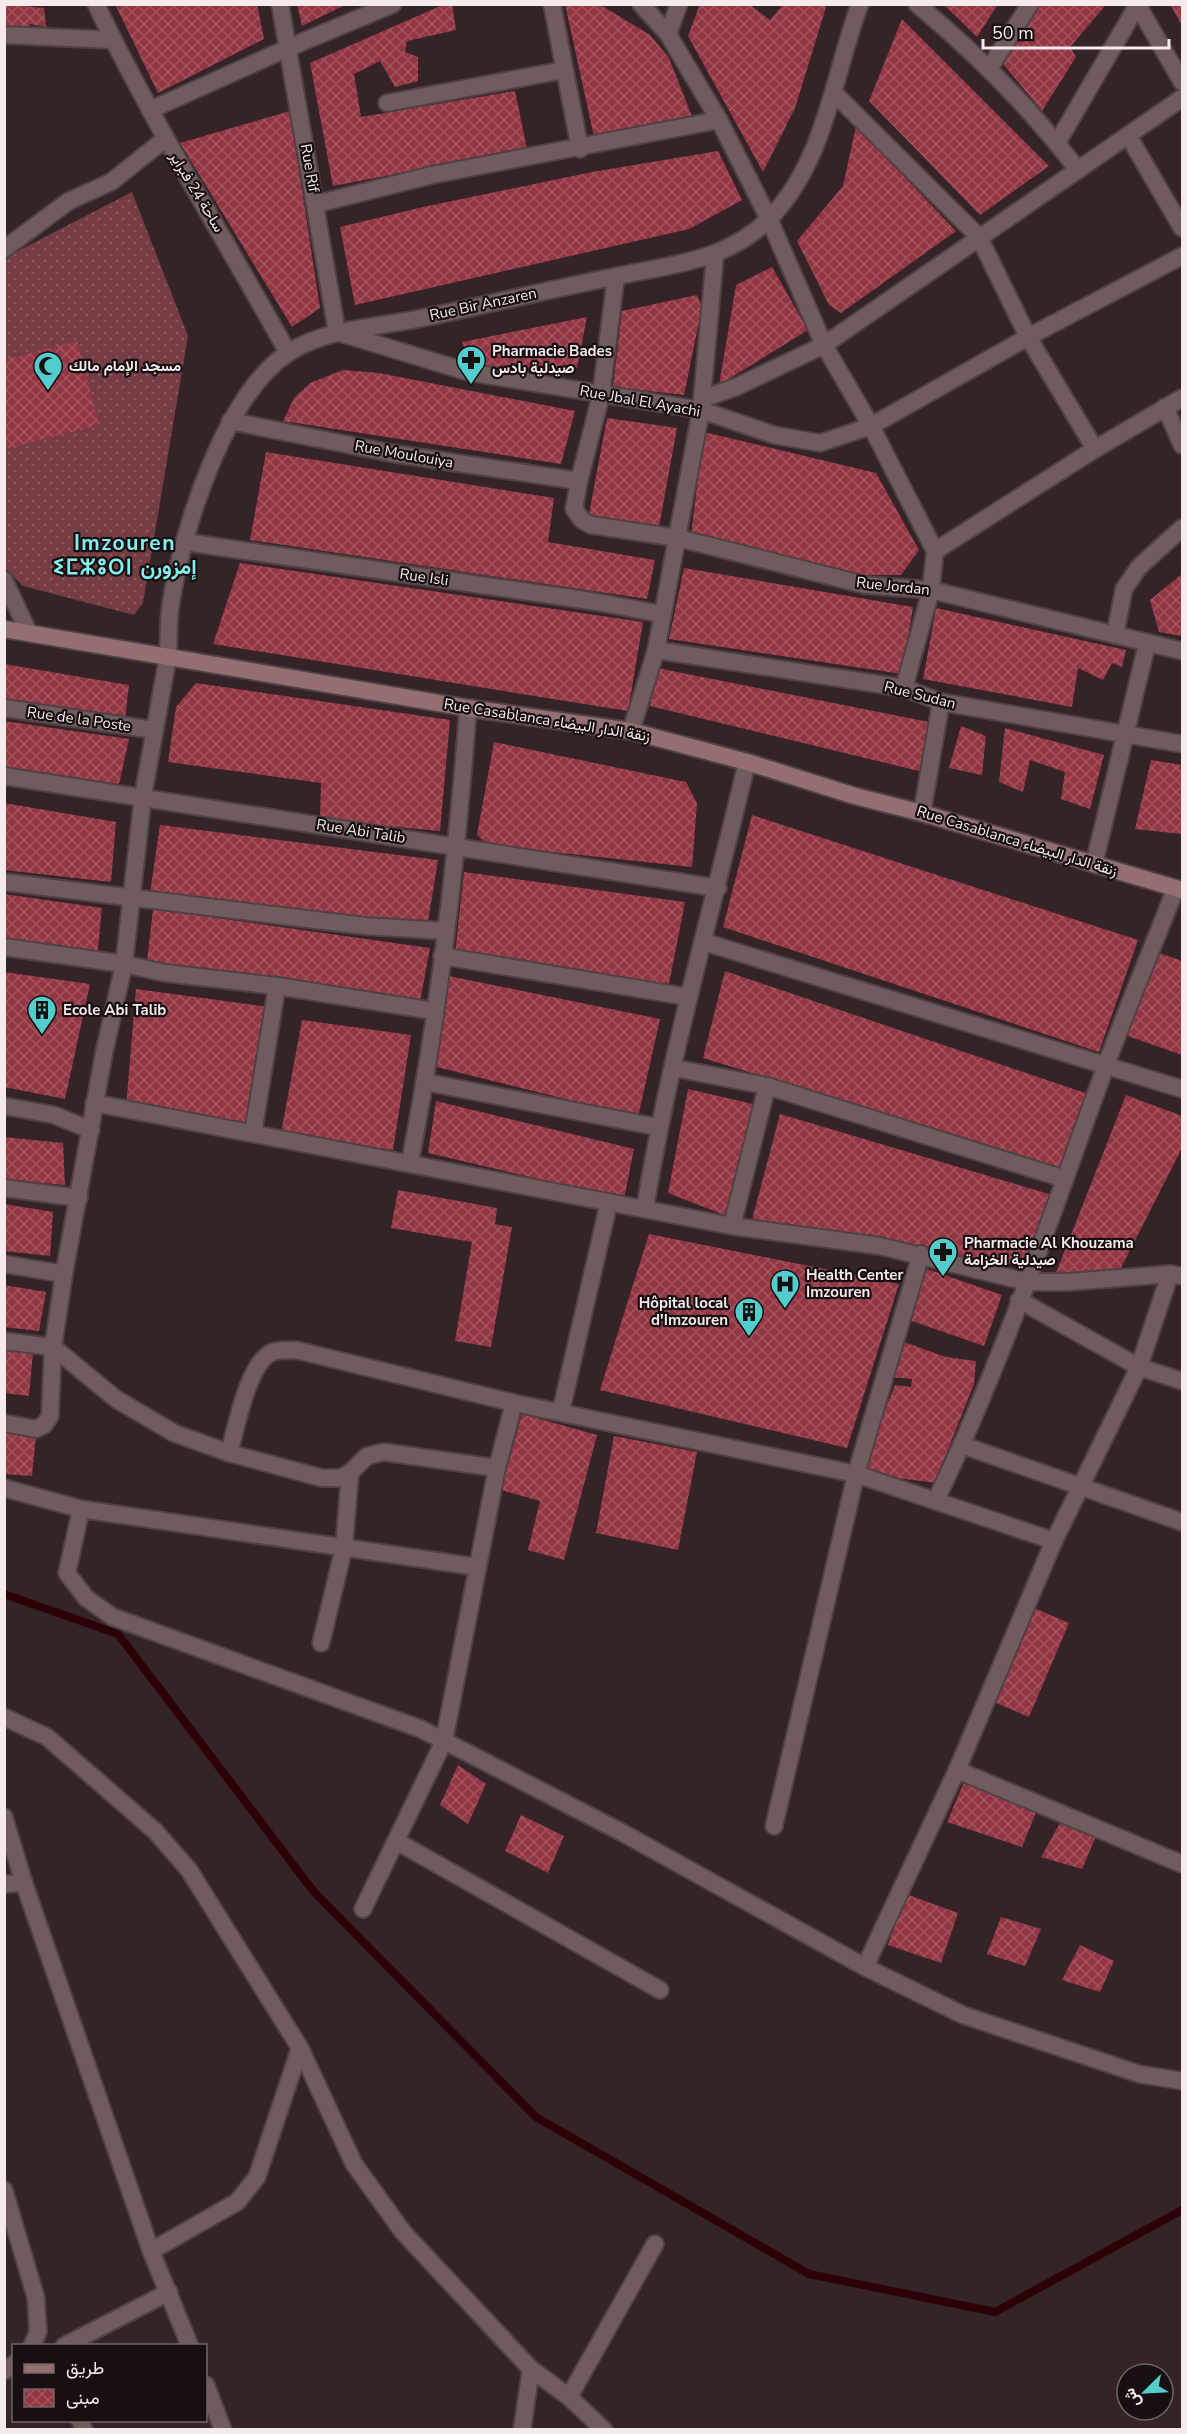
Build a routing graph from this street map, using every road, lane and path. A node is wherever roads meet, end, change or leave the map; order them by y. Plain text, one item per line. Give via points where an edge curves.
1 (96, 4) edge
2 (280, 4) edge
3 (393, 4) edge
4 (552, 4) edge
5 (641, 4) edge
6 (680, 4) edge
7 (860, 4) edge
8 (917, 4) edge
9 (1030, 4) edge
10 (1137, 5) edge
11 (668, 34) junction
12 (4, 35) edge
13 (113, 40) junction
14 (288, 48) junction
15 (989, 69) junction
16 (564, 70) junction
17 (1182, 82) edge
18 (834, 93) junction
19 (1182, 98) edge
20 (387, 103) dead end
21 (150, 110) junction
22 (719, 120) junction
23 (1129, 137) junction
24 (165, 139) junction
25 (1057, 143) junction
26 (580, 149) junction
27 (1078, 170) junction
28 (316, 204) junction
29 (769, 219) junction
30 (1182, 228) edge
31 (979, 237) junction
32 (4, 249) edge
33 (715, 256) junction
34 (1182, 256) edge
35 (616, 276) junction
36 (337, 332) junction
37 (1028, 337) junction
38 (824, 345) junction
39 (288, 353) junction
40 (601, 395) junction
41 (1182, 398) edge
42 (701, 404) junction
43 (1165, 407) junction
44 (230, 421) junction
45 (871, 426) junction
46 (1182, 445) edge
47 (1095, 449) junction
48 (579, 481) junction
49 (1182, 528) edge
50 (678, 538) junction
51 (185, 542) junction
52 (935, 551) junction
53 (4, 580) edge
54 (932, 590) junction
55 (662, 614) junction
56 (4, 629) edge
57 (29, 633) junction
58 (1115, 635) junction
59 (1147, 644) junction
60 (656, 650) junction
61 (1182, 651) edge
62 (168, 657) junction
63 (904, 688) junction
64 (941, 702) junction
65 (4, 708) edge
66 (468, 708) junction
67 (154, 730) junction
68 (631, 731) junction
69 (1126, 733) junction
70 (1182, 744) edge
71 (747, 762) junction
72 (4, 776) edge
73 (143, 796) junction
74 (922, 813) junction
75 (458, 847) junction
76 (1094, 864) junction
77 (4, 882) edge
78 (718, 888) junction
79 (1179, 890) edge
80 (134, 898) junction
81 (445, 931) junction
82 (704, 942) junction
83 (4, 947) edge
84 (442, 956) junction
85 (124, 964) junction
86 (276, 986) junction
87 (688, 997) junction
88 (434, 1011) junction
89 (1106, 1065) junction
90 (675, 1068) junction
91 (425, 1082) junction
92 (767, 1086) junction
93 (1182, 1089) edge
94 (94, 1103) junction
95 (4, 1106) edge
96 (658, 1127) junction
97 (91, 1130) junction
98 (253, 1133) junction
99 (410, 1162) junction
100 (1065, 1179) junction
101 (4, 1188) edge
102 (80, 1198) junction
103 (609, 1202) junction
104 (645, 1209) junction
105 (732, 1226) junction
106 (921, 1254) junction
107 (4, 1264) edge
108 (64, 1274) junction
109 (1176, 1275) edge
110 (1027, 1282) junction
111 (1019, 1300) junction
112 (4, 1341) edge
113 (53, 1347) junction
114 (1139, 1367) junction
115 (1182, 1381) edge
116 (514, 1403) junction
117 (561, 1412) junction
118 (4, 1423) edge
119 (962, 1445) junction
120 (229, 1453) junction
121 (497, 1467) junction
122 (350, 1473) junction
123 (856, 1474) junction
124 (1080, 1486) junction
125 (4, 1488) edge
126 (936, 1500) junction
127 (81, 1509) junction
128 (1182, 1522) edge
129 (1054, 1541) junction
130 (344, 1547) junction
131 (478, 1567) junction
132 (321, 1643) dead end
133 (4, 1717) edge
134 (444, 1741) junction
135 (957, 1770) junction
136 (4, 1817) edge
137 (774, 1826) dead end
138 (396, 1841) junction
139 (1182, 1864) edge
140 (24, 1883) junction
141 (4, 1884) edge
142 (363, 1909) dead end
143 (865, 1967) junction
144 (660, 1990) dead end
145 (300, 2048) junction
146 (1182, 2081) edge
147 (4, 2190) edge
148 (655, 2244) dead end
149 (151, 2250) junction
150 (170, 2292) junction
151 (38, 2341) edge
152 (68, 2344) edge
153 (189, 2344) edge
154 (531, 2368) junction
155 (207, 2388) edge
156 (569, 2397) junction
157 (223, 2430) edge
158 (522, 2430) edge
159 (604, 2430) edge

1 - 13 street
2 - 14 street, Rue Rif
3 - 14 street
4 - 16 street
5 - 11 street
6 - 11 street
7 - 18 street, Rue Bir Anzaren
8 - 15 street
9 - 15 street
10 - 17 street
10 - 25 street
11 - 22 street
12 - 13 street
13 - 21 street
14 - 21 street
14 - 28 street, Rue Rif
15 - 25 street
16 - 20 street
16 - 26 street
18 - 29 street, Rue Bir Anzaren via 807,162 786,199
18 - 31 street
19 - 23 street
21 - 24 street
22 - 26 street
22 - 29 street
23 - 27 street
23 - 30 street
24 - 32 street, ساحة 24 فبراير via 111,182 69,201
24 - 39 street, ساحة 24 فبراير
25 - 27 street
26 - 28 street via 432,175
27 - 31 street
28 - 36 street, Rue Rif
29 - 33 street, Rue Bir Anzaren
29 - 38 street
31 - 37 street
31 - 38 street
33 - 35 street, Rue Bir Anzaren
33 - 42 street
34 - 37 street, Rue Jbal El Ayachi
35 - 36 street, Rue Bir Anzaren
35 - 40 street
36 - 39 street, Rue Bir Anzaren
36 - 40 street, Rue Jbal El Ayachi via 468,372
37 - 45 street, Rue Jbal El Ayachi
37 - 47 street
38 - 42 street
38 - 45 street
39 - 44 street, Rue Bir Anzaren via 253,385
40 - 42 street, Rue Jbal El Ayachi
40 - 48 street
41 - 43 street
42 - 45 street, Rue Jbal El Ayachi via 774,435 820,443
42 - 50 street
43 - 46 street
43 - 47 street
44 - 48 street, Rue Moulouiya via 390,453
44 - 51 street, Rue Bir Anzaren
45 - 52 street
47 - 52 street
48 - 50 street, Rue Jordan via 574,509 582,520 591,525
49 - 58 street via 1139,567 1124,589
50 - 54 street, Rue Jordan via 865,585
50 - 55 street
51 - 55 street, Rue Isli
51 - 62 street, Rue Bir Anzaren via 171,603
52 - 54 street
53 - 57 street
54 - 58 street, Rue Jordan
54 - 63 street
55 - 60 street
56 - 57 main road, Rue Casablanca زنقة الدار البيضاء
57 - 62 main road, Rue Casablanca زنقة الدار البيضاء
58 - 59 street, Rue Jordan
59 - 61 street, Rue Jordan
59 - 69 street
60 - 63 street, Rue Sudan
60 - 68 street
62 - 66 main road, Rue Casablanca زنقة الدار البيضاء
62 - 67 street, Rue Bir Anzaren
63 - 64 street, Rue Sudan
64 - 69 street, Rue Sudan
64 - 74 street
65 - 67 street, Rue de la Poste
66 - 68 main road, Rue Casablanca زنقة الدار البيضاء
66 - 75 street
67 - 73 street, Rue Bir Anzaren
68 - 71 main road, Rue Casablanca زنقة الدار البيضاء
69 - 70 street, Rue Sudan
69 - 76 street
71 - 74 main road, Rue Casablanca زنقة الدار البيضاء
71 - 78 street
72 - 73 street, Rue Abi Talib
73 - 75 street, Rue Abi Talib
73 - 80 street, Rue Bir Anzaren
74 - 76 main road, Rue Casablanca زنقة الدار البيضاء
75 - 78 street, Rue Abi Talib
75 - 81 street
76 - 79 main road, Rue Casablanca زنقة الدار البيضاء
77 - 80 street
78 - 82 street
79 - 89 street
80 - 81 street via 365,926
80 - 85 street, Rue Bir Anzaren
81 - 84 street
82 - 87 street
82 - 89 street
83 - 85 street
84 - 87 street
84 - 88 street
85 - 86 street via 165,973
85 - 94 street, Rue Bir Anzaren
86 - 88 street
86 - 98 street
87 - 90 street
88 - 91 street
89 - 93 street
89 - 100 street
90 - 92 street
90 - 96 street
91 - 96 street
91 - 99 street
92 - 100 street
92 - 105 street
94 - 97 street, Rue Bir Anzaren
94 - 98 street
95 - 97 street via 54,1115
96 - 104 street
97 - 102 street, Rue Bir Anzaren
98 - 99 street
99 - 103 street
100 - 110 street
101 - 102 street
102 - 108 street, Rue Bir Anzaren
103 - 104 street
103 - 117 street
104 - 105 street
105 - 106 street
106 - 110 street
106 - 123 street
107 - 108 street
108 - 113 street, Rue Bir Anzaren
109 - 110 street
109 - 114 street
110 - 111 street
111 - 114 street
111 - 119 street
112 - 113 street
113 - 118 street, Rue Bir Anzaren via 50,1416 36,1430
113 - 120 street via 126,1405 174,1433
114 - 115 street
114 - 124 street
116 - 117 street
116 - 120 street via 296,1350 273,1351 254,1371
116 - 121 street
117 - 123 street
119 - 124 street
119 - 126 street
120 - 122 street via 322,1478
121 - 122 street via 384,1452 367,1456
121 - 131 street
122 - 130 street
123 - 126 street
123 - 137 street
124 - 128 street
124 - 129 street
125 - 127 street
126 - 129 street
127 - 130 street
127 - 134 street via 67,1573 87,1598 113,1617 421,1729
129 - 135 street
130 - 131 street
130 - 132 street
131 - 134 street
133 - 145 street via 47,1737 162,1839 189,1870
134 - 138 street
134 - 143 street via 622,1833
135 - 139 street
135 - 143 street
136 - 140 street
138 - 142 street
138 - 144 street
140 - 141 street
140 - 149 street
143 - 146 street via 963,2015 1139,2074
145 - 149 street via 257,2177 237,2202
145 - 154 street via 360,2173 403,2232
147 - 151 street via 36,2298
148 - 156 street
149 - 150 street
150 - 152 street
150 - 153 street
154 - 156 street
154 - 158 street
155 - 157 street
156 - 159 street

